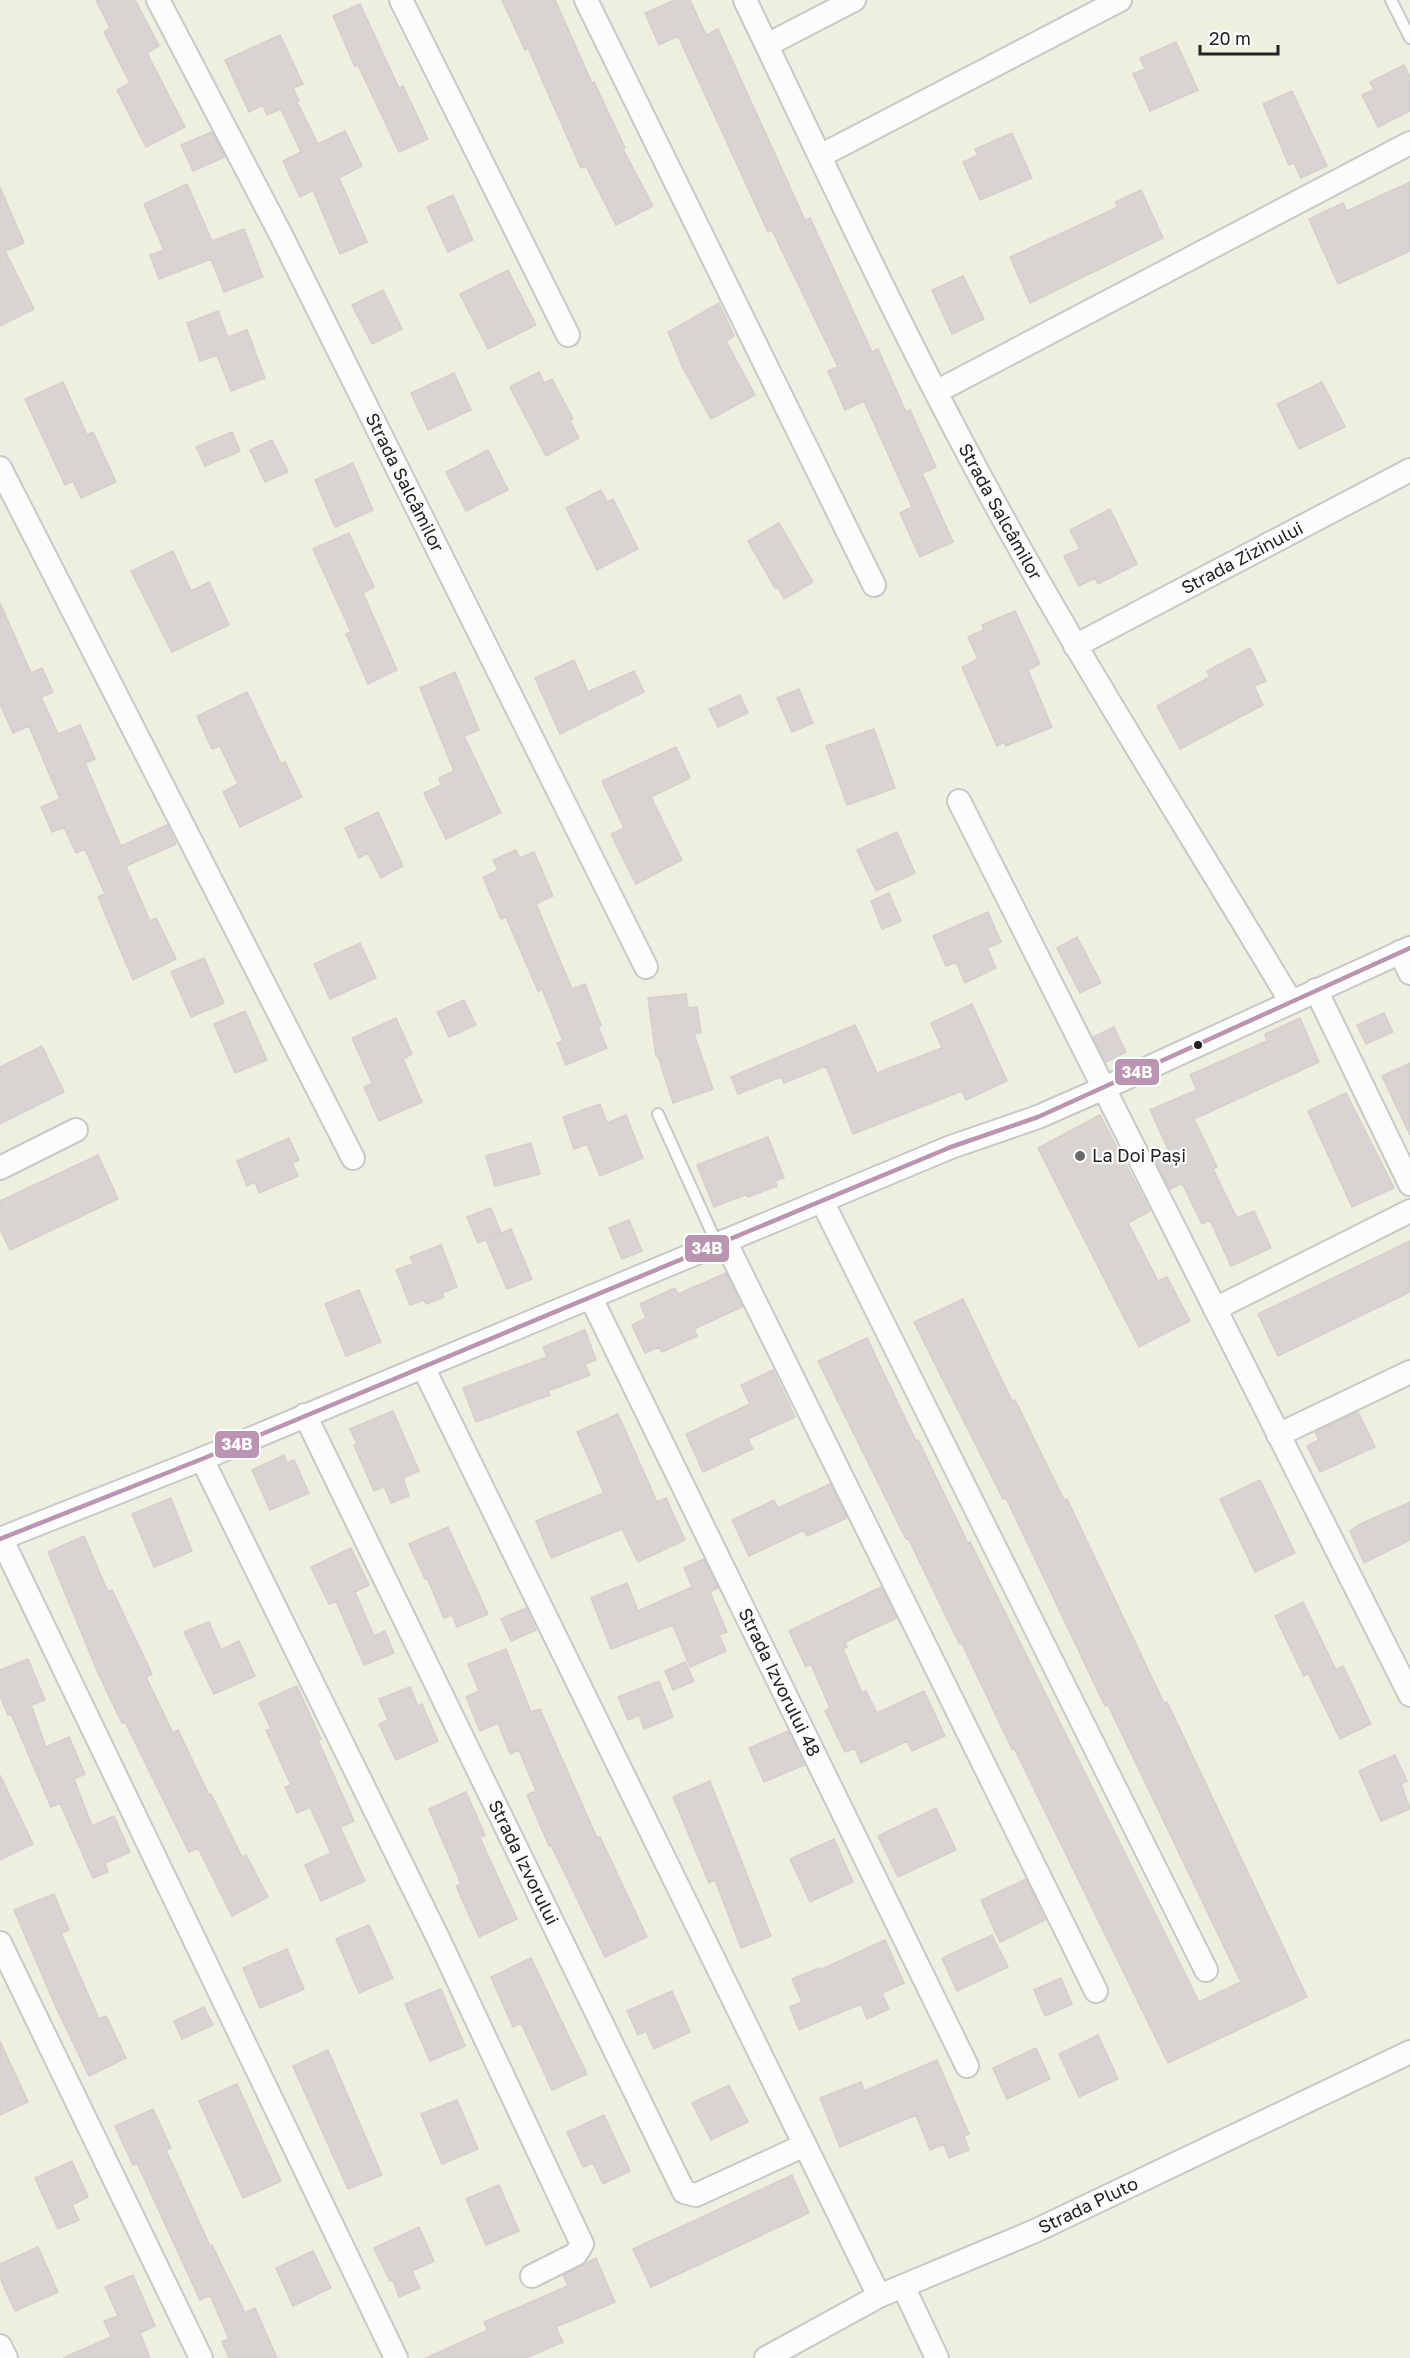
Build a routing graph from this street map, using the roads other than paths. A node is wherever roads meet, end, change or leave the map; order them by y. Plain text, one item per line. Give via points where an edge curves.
1 (159, 0) edge
2 (402, 0) edge
3 (586, 0) edge
4 (745, 0) edge
5 (854, 0) edge
6 (1120, 0) edge
7 (1390, 0) edge
8 (1406, 21) edge
9 (1410, 38) edge
10 (767, 45) junction
11 (1410, 143) edge
12 (820, 156) junction
13 (568, 336) dead end
14 (936, 392) junction
15 (0, 468) edge
16 (1410, 470) edge
17 (874, 585) dead end
18 (1075, 646) junction
19 (959, 801) dead end
20 (1405, 950) edge
21 (646, 967) dead end
22 (1410, 973) edge
23 (1316, 990) junction
24 (1291, 1002) junction
25 (1104, 1088) junction
26 (658, 1114) dead end
27 (76, 1130) dead end
28 (353, 1158) dead end
29 (0, 1168) edge
30 (1410, 1184) edge
31 (822, 1201) junction
32 (1410, 1211) edge
33 (721, 1243) junction
34 (591, 1298) junction
35 (1215, 1309) junction
36 (423, 1367) junction
37 (1410, 1372) edge
38 (305, 1415) junction
39 (1278, 1435) junction
40 (202, 1459) junction
41 (1, 1538) edge
42 (1410, 1695) edge
43 (0, 1943) edge
44 (1206, 1970) dead end
45 (1096, 1991) dead end
46 (1410, 2052) edge
47 (967, 2066) dead end
48 (805, 2145) junction
49 (532, 2277) dead end
50 (903, 2286) junction
51 (879, 2296) junction
52 (0, 2346) edge
53 (6, 2358) edge
54 (201, 2358) edge
55 (396, 2358) edge
56 (766, 2358) edge
57 (937, 2358) edge

1 - 21 street, Strada Salcâmilor via 281,235
2 - 13 street
3 - 17 street
4 - 10 street, Strada Salcâmilor
5 - 10 street
6 - 12 street
7 - 8 lane
8 - 9 lane
10 - 12 street, Strada Salcâmilor
11 - 14 street
12 - 14 street, Strada Salcâmilor
14 - 18 street, Strada Salcâmilor
15 - 28 street
16 - 18 street, Strada Zizinului
18 - 24 street, Strada Salcâmilor
19 - 25 street
20 - 22 street
20 - 23 street
23 - 24 street
23 - 30 street
24 - 25 street
25 - 31 street
25 - 35 street
26 - 33 lane
27 - 29 street
31 - 33 street
31 - 44 street
32 - 35 street
33 - 34 street
33 - 45 street
34 - 36 street
34 - 47 street, Strada Izvorului 48
35 - 39 street
36 - 38 street
36 - 48 street
37 - 39 street
38 - 40 street
38 - 48 street, Strada Izvorului via 684,2192 696,2195
39 - 42 street
40 - 41 street
40 - 49 street via 438,1938 582,2244 576,2254
41 - 55 street
43 - 54 street
46 - 50 street, Strada Pluto via 1035,2231
48 - 51 street
50 - 51 street, Strada Pluto
50 - 57 street
51 - 56 street, Strada Pluto
52 - 53 street

